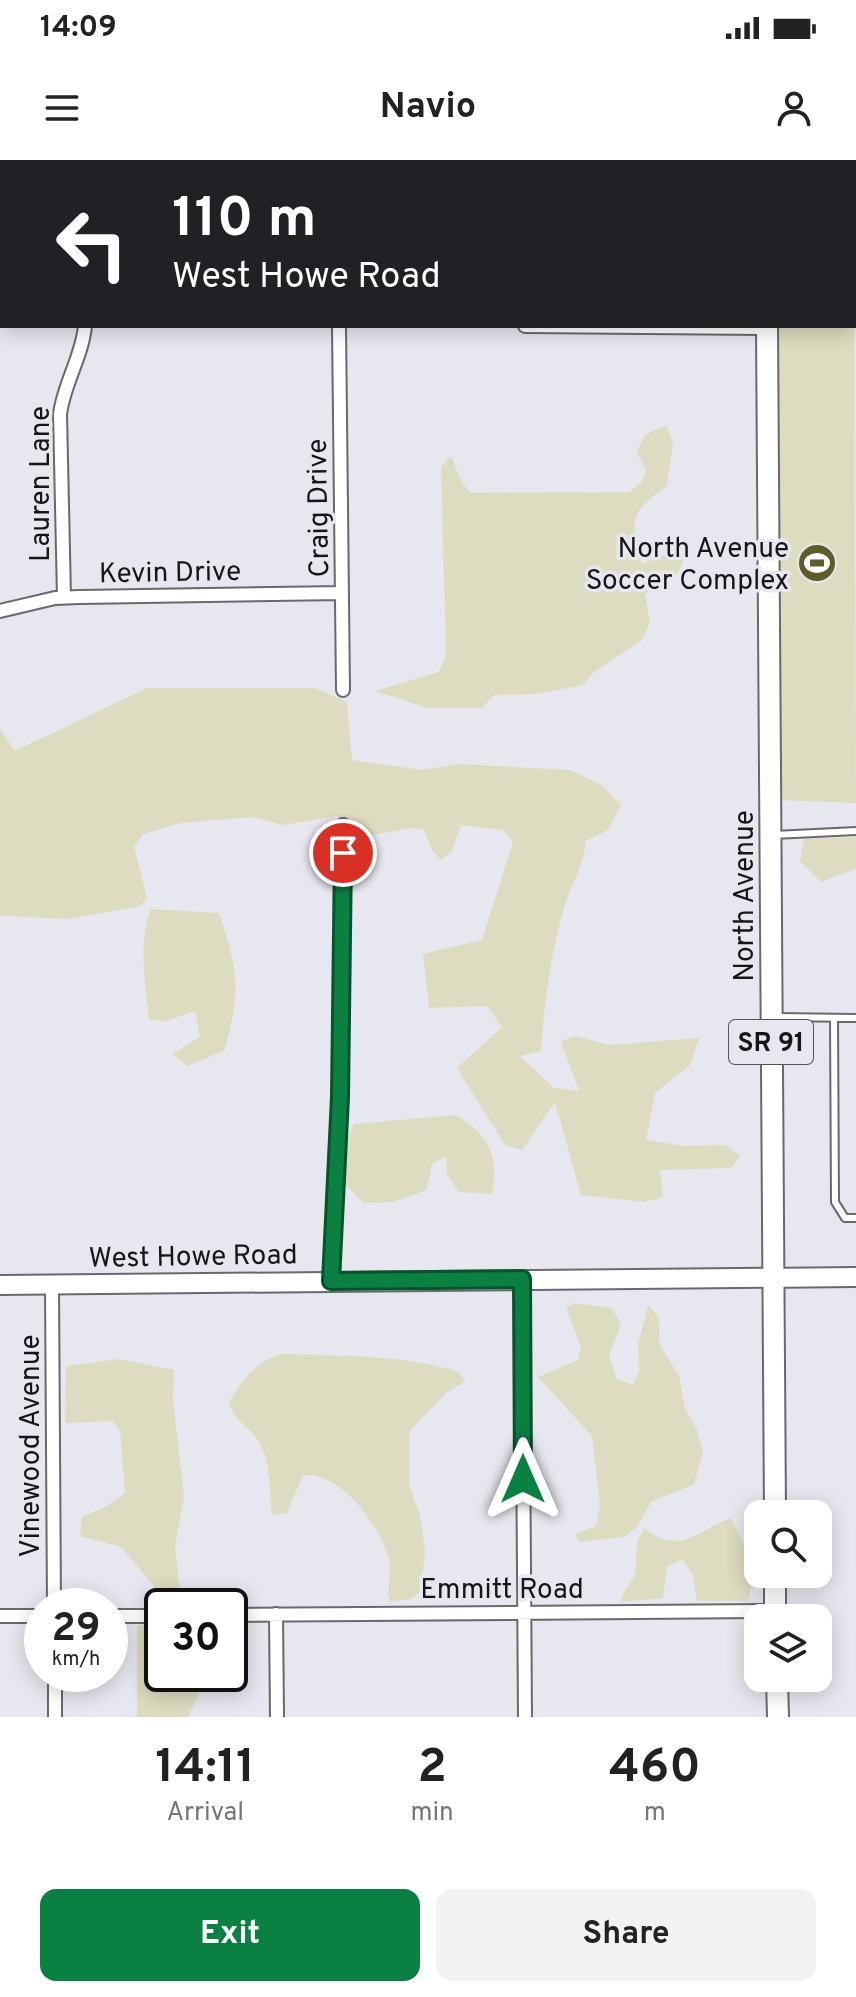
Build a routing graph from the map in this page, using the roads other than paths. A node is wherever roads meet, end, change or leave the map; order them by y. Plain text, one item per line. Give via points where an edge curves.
1 (85, 328) edge
2 (339, 328) edge
3 (767, 328) edge
4 (342, 593) junction
5 (64, 597) junction
6 (0, 611) edge
7 (343, 690) dead end
8 (343, 825) dead end
9 (856, 831) edge
10 (770, 835) junction
11 (771, 1017) junction
12 (834, 1018) junction
13 (856, 1018) edge
14 (856, 1218) edge
15 (856, 1277) edge
16 (522, 1279) junction
17 (771, 1279) junction
18 (331, 1281) junction
19 (0, 1285) edge
20 (52, 1285) junction
21 (775, 1500) edge
22 (54, 1588) edge
23 (525, 1613) junction
24 (276, 1614) junction
25 (744, 1614) edge
26 (248, 1615) edge
27 (0, 1616) edge
28 (24, 1616) edge
29 (55, 1692) edge
30 (777, 1692) edge
31 (55, 1717) edge
32 (277, 1717) edge
33 (525, 1717) edge
34 (778, 1717) edge

1 - 5 street, Lauren Lane via 60,414
2 - 4 street, Craig Drive
3 - 10 main road, North Avenue / SR 91
4 - 5 street, Kevin Drive
4 - 7 street, Craig Drive
5 - 6 street, Kevin Drive
8 - 18 street via 342,1055
9 - 10 lane
10 - 11 main road, North Avenue / SR 91
11 - 12 lane
11 - 17 main road, North Avenue / SR 91
12 - 13 lane
12 - 14 lane via 835,1202 845,1218
15 - 17 main road, West Howe Road
16 - 17 main road, West Howe Road
16 - 18 main road, West Howe Road
16 - 23 street
17 - 21 main road, North Avenue / SR 91
18 - 20 main road, West Howe Road
19 - 20 main road, West Howe Road
20 - 22 street, Vinewood Avenue
23 - 24 street, Emmitt Road
23 - 25 street, Emmitt Road
23 - 33 street
24 - 26 street, Emmitt Road
24 - 32 street
27 - 28 street
29 - 31 street
30 - 34 main road

